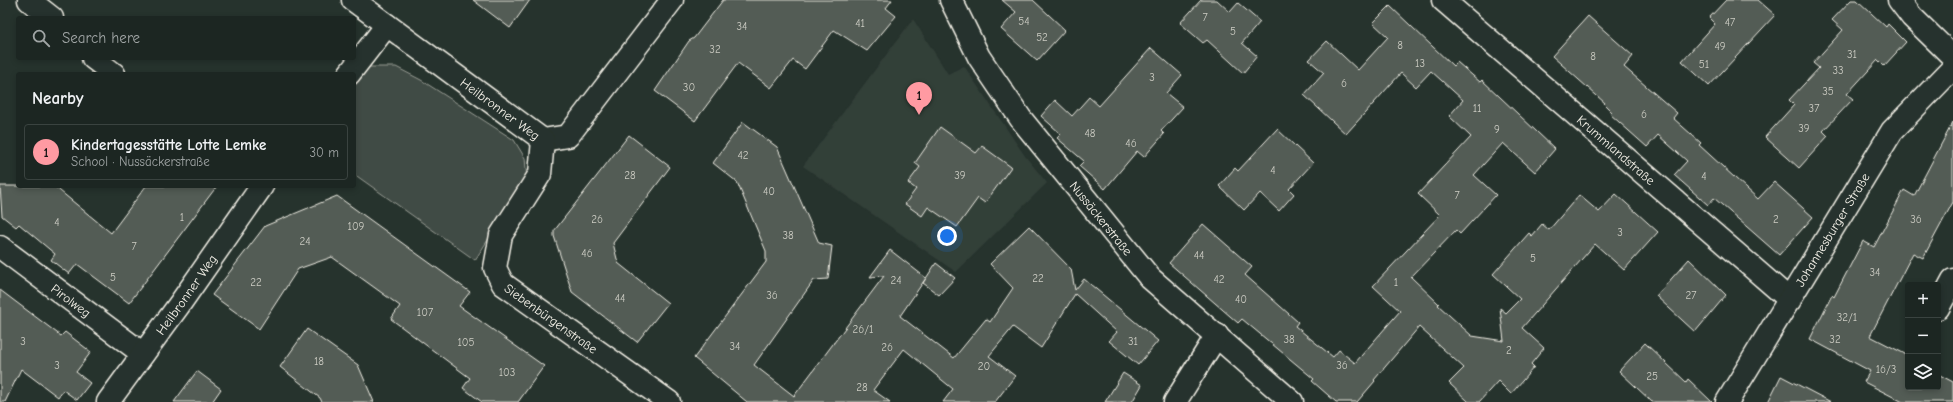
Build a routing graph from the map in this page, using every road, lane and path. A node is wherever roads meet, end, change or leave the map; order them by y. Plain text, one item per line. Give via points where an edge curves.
1 (29, 0) edge
2 (353, 0) edge
3 (672, 0) edge
4 (951, 0) edge
5 (1443, 0) edge
6 (1900, 0) edge
7 (49, 16) edge
8 (387, 26) junction
9 (1953, 57) edge
10 (96, 60) edge
11 (1953, 68) edge
12 (111, 72) edge
13 (351, 72) edge
14 (543, 140) junction
15 (261, 188) edge
16 (0, 247) edge
17 (1953, 280) edge
18 (1790, 300) junction
19 (1941, 302) edge
20 (1217, 335) junction
21 (143, 354) junction
22 (108, 402) edge
23 (669, 402) edge
24 (1174, 402) edge
25 (1292, 402) edge
26 (1727, 402) edge

1 - 7 street
2 - 8 street, Heilbronner Weg
3 - 14 street, Heilbronner Weg via 568,136
4 - 20 street, Nussäckerstraße via 979,57 1021,119 1066,176 1150,278
5 - 18 street, Krummlandstraße
6 - 9 street via 1912,17
8 - 13 street
8 - 14 street, Heilbronner Weg
10 - 12 street
11 - 18 street, Johannesburger Straße via 1892,131
14 - 23 street, Siebenbürgenstraße via 540,174 501,234 495,268 503,284
15 - 21 street, Heilbronner Weg
16 - 21 street, Pirolweg
17 - 19 street
18 - 26 street, Johannesburger Straße
20 - 24 street
20 - 25 street, Nussäckerstraße
21 - 22 street, Heilbronner Weg

